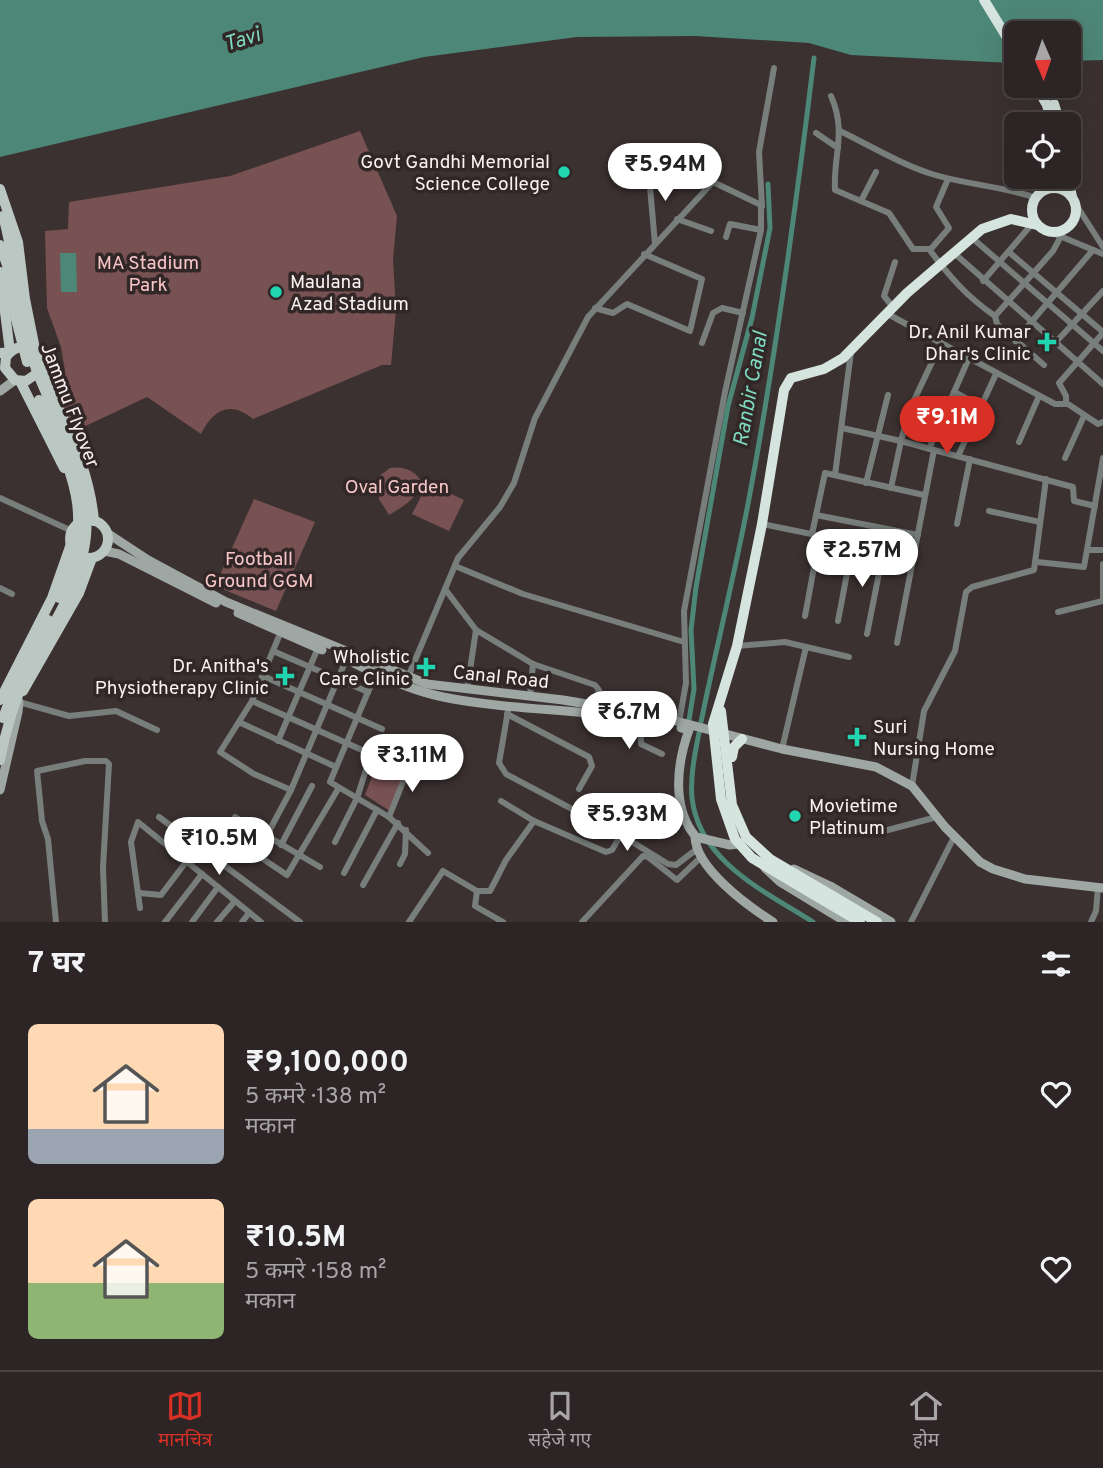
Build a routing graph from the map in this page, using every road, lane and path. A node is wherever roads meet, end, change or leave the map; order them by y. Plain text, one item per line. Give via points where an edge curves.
1 (984, 0) edge
2 (992, 0) edge
3 (1005, 21) edge
4 (1004, 33) edge
5 (774, 68) dead end
6 (831, 96) dead end
7 (840, 131) junction
8 (816, 133) dead end
9 (838, 148) junction
10 (648, 164) dead end
11 (682, 169) dead end
12 (876, 172) dead end
13 (948, 179) junction
14 (707, 187) junction
15 (1047, 189) edge
16 (1058, 189) edge
17 (1071, 189) edge
18 (0, 190) edge
19 (1074, 200) junction
20 (861, 201) junction
21 (1034, 201) junction
22 (762, 206) junction
23 (1, 212) edge
24 (677, 219) junction
25 (1017, 219) junction
26 (1035, 224) junction
27 (761, 230) junction
28 (711, 231) dead end
29 (1050, 232) junction
30 (726, 237) dead end
31 (971, 237) junction
32 (1060, 238) junction
33 (655, 244) junction
34 (0, 245) edge
35 (1101, 245) edge
36 (1093, 250) junction
37 (954, 253) junction
38 (1010, 253) junction
39 (644, 254) junction
40 (1103, 254) edge
41 (934, 257) junction
42 (895, 262) dead end
43 (1000, 263) junction
44 (0, 272) edge
45 (1035, 273) junction
46 (983, 281) junction
47 (1024, 284) junction
48 (1058, 292) junction
49 (1103, 292) edge
50 (1007, 303) junction
51 (1048, 304) junction
52 (888, 305) junction
53 (595, 308) junction
54 (743, 313) junction
55 (1082, 314) junction
56 (995, 316) junction
57 (1031, 324) junction
58 (1071, 324) junction
59 (1103, 332) edge
60 (1015, 341) junction
61 (702, 343) dead end
62 (941, 343) junction
63 (1055, 343) junction
64 (1094, 343) junction
65 (851, 350) junction
66 (1103, 351) edge
67 (5, 353) edge
68 (38, 358) junction
69 (969, 358) junction
70 (1078, 362) junction
71 (1044, 365) dead end
72 (3, 370) edge
73 (996, 374) junction
74 (17, 381) junction
75 (1102, 382) edge
76 (0, 391) edge
77 (954, 392) junction
78 (888, 395) dead end
79 (1039, 396) junction
80 (1066, 404) junction
81 (981, 406) junction
82 (1084, 416) junction
83 (1103, 422) edge
84 (842, 428) junction
85 (876, 437) junction
86 (901, 440) junction
87 (1019, 442) dead end
88 (932, 450) junction
89 (958, 456) junction
90 (1065, 458) dead end
91 (1103, 458) edge
92 (970, 459) junction
93 (835, 475) junction
94 (1046, 479) junction
95 (866, 483) junction
96 (891, 488) junction
97 (924, 495) junction
98 (0, 498) edge
99 (1095, 506) junction
100 (989, 511) dead end
101 (816, 515) junction
102 (94, 521) junction
103 (1040, 522) junction
104 (762, 524) junction
105 (957, 524) dead end
106 (74, 529) junction
107 (107, 533) junction
108 (816, 535) junction
109 (918, 535) junction
110 (853, 542) junction
111 (71, 544) junction
112 (884, 548) junction
113 (1088, 550) junction
114 (1103, 550) edge
115 (104, 551) junction
116 (914, 555) junction
117 (92, 558) junction
118 (1037, 562) junction
119 (1103, 564) edge
120 (455, 566) junction
121 (0, 588) edge
122 (445, 589) junction
123 (12, 594) dead end
124 (1103, 601) edge
125 (1058, 612) dead end
126 (805, 616) dead end
127 (838, 621) dead end
128 (282, 629) junction
129 (476, 630) junction
130 (867, 634) dead end
131 (684, 642) junction
132 (897, 643) dead end
133 (737, 646) junction
134 (806, 647) junction
135 (318, 648) junction
136 (273, 651) junction
137 (849, 657) dead end
138 (346, 660) junction
139 (533, 664) junction
140 (310, 668) junction
141 (376, 673) junction
142 (263, 676) junction
143 (408, 677) junction
144 (338, 680) junction
145 (300, 691) junction
146 (467, 691) junction
147 (368, 692) junction
148 (2, 697) edge
149 (530, 697) junction
150 (18, 701) junction
151 (252, 701) junction
152 (327, 704) junction
153 (596, 706) junction
154 (508, 709) junction
155 (289, 716) junction
156 (357, 717) junction
157 (0, 719) edge
158 (640, 719) junction
159 (679, 722) junction
160 (241, 723) junction
161 (0, 728) edge
162 (317, 728) junction
163 (382, 729) dead end
164 (157, 730) dead end
165 (718, 734) junction
166 (741, 739) junction
167 (278, 741) junction
168 (346, 741) junction
169 (782, 749) junction
170 (306, 753) junction
171 (371, 754) junction
172 (662, 754) dead end
173 (0, 760) edge
174 (411, 762) junction
175 (335, 767) junction
176 (442, 768) dead end
177 (727, 772) junction
178 (312, 786) dead end
179 (912, 786) junction
180 (338, 789) junction
181 (579, 789) dead end
182 (0, 790) edge
183 (290, 790) junction
184 (356, 798) junction
185 (501, 801) dead end
186 (377, 810) junction
187 (159, 817) dead end
188 (235, 817) dead end
189 (389, 817) junction
190 (937, 817) junction
191 (534, 821) junction
192 (398, 823) junction
193 (406, 830) junction
194 (884, 831) dead end
195 (224, 833) dead end
196 (267, 835) junction
197 (621, 835) junction
198 (699, 837) junction
199 (954, 837) junction
200 (335, 842) dead end
201 (738, 844) junction
202 (281, 845) junction
203 (428, 853) dead end
204 (699, 853) junction
205 (300, 856) junction
206 (186, 862) junction
207 (400, 864) dead end
208 (320, 867) dead end
209 (765, 868) junction
210 (785, 869) junction
211 (344, 873) dead end
212 (202, 874) junction
213 (363, 885) dead end
214 (218, 887) junction
215 (1100, 887) edge
216 (477, 891) junction
217 (139, 893) junction
218 (819, 893) junction
219 (235, 901) junction
220 (140, 908) dead end
221 (249, 913) junction
222 (56, 922) edge
223 (105, 922) edge
224 (165, 922) edge
225 (192, 922) edge
226 (217, 922) edge
227 (242, 922) edge
228 (261, 922) edge
229 (300, 922) edge
230 (409, 922) edge
231 (503, 922) edge
232 (582, 922) edge
233 (773, 922) edge
234 (846, 922) edge
235 (860, 922) edge
236 (877, 922) edge
237 (891, 922) edge
238 (911, 922) edge
239 (1091, 922) edge

1 - 4 highway
2 - 3 highway
5 - 22 street via 759,152
6 - 7 street
7 - 9 street
7 - 13 street
8 - 9 street
9 - 20 street via 835,190
10 - 33 street
11 - 14 street
12 - 20 street
13 - 21 street via 1004,187
13 - 41 street via 936,207 949,228
14 - 22 street via 715,183
14 - 24 street
15 - 21 highway
16 - 19 highway
17 - 19 highway
18 - 68 main road via 18,242 24,299
19 - 29 highway via 1071,225
19 - 35 street
20 - 41 street via 885,210 913,249
21 - 25 highway
21 - 26 highway
22 - 27 street
23 - 173 main road, Jammu Flyover, bridge via 12,250 24,332 42,391 79,469 87,510 84,552 76,576 15,702
24 - 28 street
24 - 33 street
25 - 26 highway
25 - 31 highway via 991,224
26 - 29 highway
26 - 38 street
27 - 30 street via 730,224
27 - 54 street
29 - 32 street
31 - 37 highway
31 - 43 street
32 - 36 street
32 - 45 street
33 - 39 street
34 - 161 main road, Jammu Flyover, bridge via 17,333 36,393 72,472 79,531 69,575 22,667
36 - 40 street
36 - 48 street
37 - 41 highway
37 - 46 street
38 - 43 street
38 - 45 street
39 - 53 street
39 - 53 street via 702,279 690,331 631,305 613,313
41 - 52 highway
41 - 56 street via 970,299
42 - 52 street
43 - 46 street
43 - 47 street
44 - 67 main road
45 - 47 street
45 - 48 street
46 - 50 street
47 - 50 street
47 - 51 street
48 - 51 street
48 - 55 street
49 - 55 street
50 - 56 street
50 - 57 street
51 - 57 street
51 - 58 street
52 - 62 street
52 - 65 highway
53 - 120 street via 535,418 514,483
54 - 61 street via 722,308 713,313
54 - 131 street via 684,611
55 - 58 street
55 - 59 street
56 - 60 street
57 - 60 street
57 - 63 street
58 - 63 street
58 - 64 street
59 - 64 street
60 - 71 street
62 - 69 street
62 - 86 street via 909,411
63 - 70 street
64 - 66 street
64 - 70 street
65 - 84 street
65 - 104 highway via 824,369 792,377 786,384
67 - 68 main road via 23,347
67 - 72 main road
68 - 74 main road via 36,374
68 - 102 main road via 84,467
69 - 73 street
69 - 77 street
70 - 75 street
70 - 80 street via 1059,383
72 - 74 main road
73 - 79 street
73 - 81 street
74 - 76 main road
74 - 106 main road via 66,474
77 - 81 street
77 - 88 street
78 - 85 street
79 - 80 street
79 - 87 street
80 - 82 street
81 - 89 street
82 - 83 street
82 - 90 street
84 - 85 street
84 - 93 street
85 - 86 street
85 - 95 street
86 - 88 street
86 - 96 street
88 - 89 street
88 - 97 street
89 - 92 street
91 - 99 street
92 - 94 street
92 - 105 street
93 - 95 street
93 - 101 street via 824,474
94 - 99 street via 1073,487 1074,501
94 - 103 street
95 - 96 street
96 - 97 street
97 - 109 street
98 - 106 street
99 - 113 street
100 - 103 street
101 - 108 street
101 - 109 street
102 - 106 main road via 84,521
102 - 107 main road
103 - 118 street
104 - 108 street
104 - 133 highway
106 - 111 main road
107 - 115 main road
107 - 128 main road, Canal Road via 148,560
108 - 110 street
108 - 126 street
109 - 116 street
110 - 112 street
110 - 127 street
111 - 117 main road via 78,555
111 - 148 main road via 52,598
112 - 116 street
112 - 130 street
113 - 114 street
113 - 118 street via 1082,569
115 - 117 main road
115 - 128 main road, Canal Road
116 - 132 street
117 - 150 main road via 79,593
118 - 179 street via 1029,573 968,589 953,656 924,710
119 - 124 street
120 - 122 street
120 - 131 street via 523,594
121 - 123 street
122 - 129 street
122 - 143 street
124 - 125 street
128 - 135 main road, Canal Road
128 - 136 street
128 - 143 main road, Canal Road
129 - 139 street
129 - 146 street
131 - 159 street via 686,683
133 - 134 street via 777,641
133 - 165 highway via 721,703
134 - 137 street
134 - 169 street
135 - 138 main road, Canal Road
135 - 140 street
136 - 140 street
136 - 142 street
138 - 141 main road, Canal Road
138 - 144 street
139 - 149 street
139 - 153 street via 595,685 599,690
140 - 144 street
140 - 145 street
141 - 147 street
141 - 154 main road, Canal Road via 439,696
142 - 145 street
142 - 151 street
143 - 146 main road, Canal Road
144 - 147 street
144 - 152 street
145 - 152 street
145 - 155 street
146 - 149 main road, Canal Road
147 - 156 street
148 - 150 main road
149 - 153 main road, Canal Road
150 - 157 main road
150 - 164 street via 69,716 116,711
150 - 182 main road
151 - 155 street
151 - 160 street
152 - 156 street
152 - 162 street
153 - 159 main road, Canal Road
154 - 158 main road, Canal Road
154 - 181 street via 589,757 592,766
154 - 197 street via 500,768
155 - 162 street
155 - 167 street
156 - 163 street
156 - 168 street
158 - 172 street via 640,744
158 - 198 main road, Canal Road via 689,730 680,760 679,789 688,823
159 - 165 main road, Canal Road
160 - 167 street
160 - 183 street via 220,752
162 - 168 street
162 - 170 street
165 - 166 main road, Canal Road
165 - 177 highway
165 - 201 highway via 724,812
166 - 169 main road, Canal Road
166 - 177 highway
167 - 170 street
168 - 171 street
168 - 175 street
169 - 179 main road, Canal Road via 876,766
170 - 175 street
170 - 183 street
171 - 174 street
171 - 184 street
174 - 176 street
174 - 189 street
175 - 180 street via 330,782
177 - 210 highway via 741,829 760,852
178 - 202 street
179 - 190 main road
180 - 184 street
180 - 205 street
183 - 196 street
184 - 186 street
184 - 200 street
185 - 191 street
186 - 189 street
186 - 211 street
187 - 229 street
188 - 196 street
189 - 192 street
190 - 194 street
190 - 199 main road
191 - 197 street via 606,852
191 - 216 street via 506,860 494,888
192 - 193 street
192 - 213 street
193 - 203 street
193 - 207 street
195 - 205 street via 286,875
196 - 202 street
197 - 204 street via 673,865
198 - 201 main road
198 - 204 main road
199 - 215 main road via 980,862 1012,877
199 - 238 street
201 - 209 highway
202 - 205 street
204 - 232 street via 677,880 643,856
204 - 233 main road via 721,882
205 - 208 street
206 - 212 street
206 - 217 street via 161,895
206 - 217 street via 137,822 131,849
209 - 218 highway
209 - 234 main road
210 - 218 highway
210 - 237 main road via 818,880
212 - 214 street
212 - 224 street
214 - 219 street
214 - 225 street
215 - 239 street
216 - 230 street via 443,871
216 - 231 street via 475,906
217 - 220 street
218 - 235 highway
218 - 236 highway
219 - 221 street
219 - 226 street
221 - 227 street
221 - 228 street
222 - 223 street via 37,771 106,761

